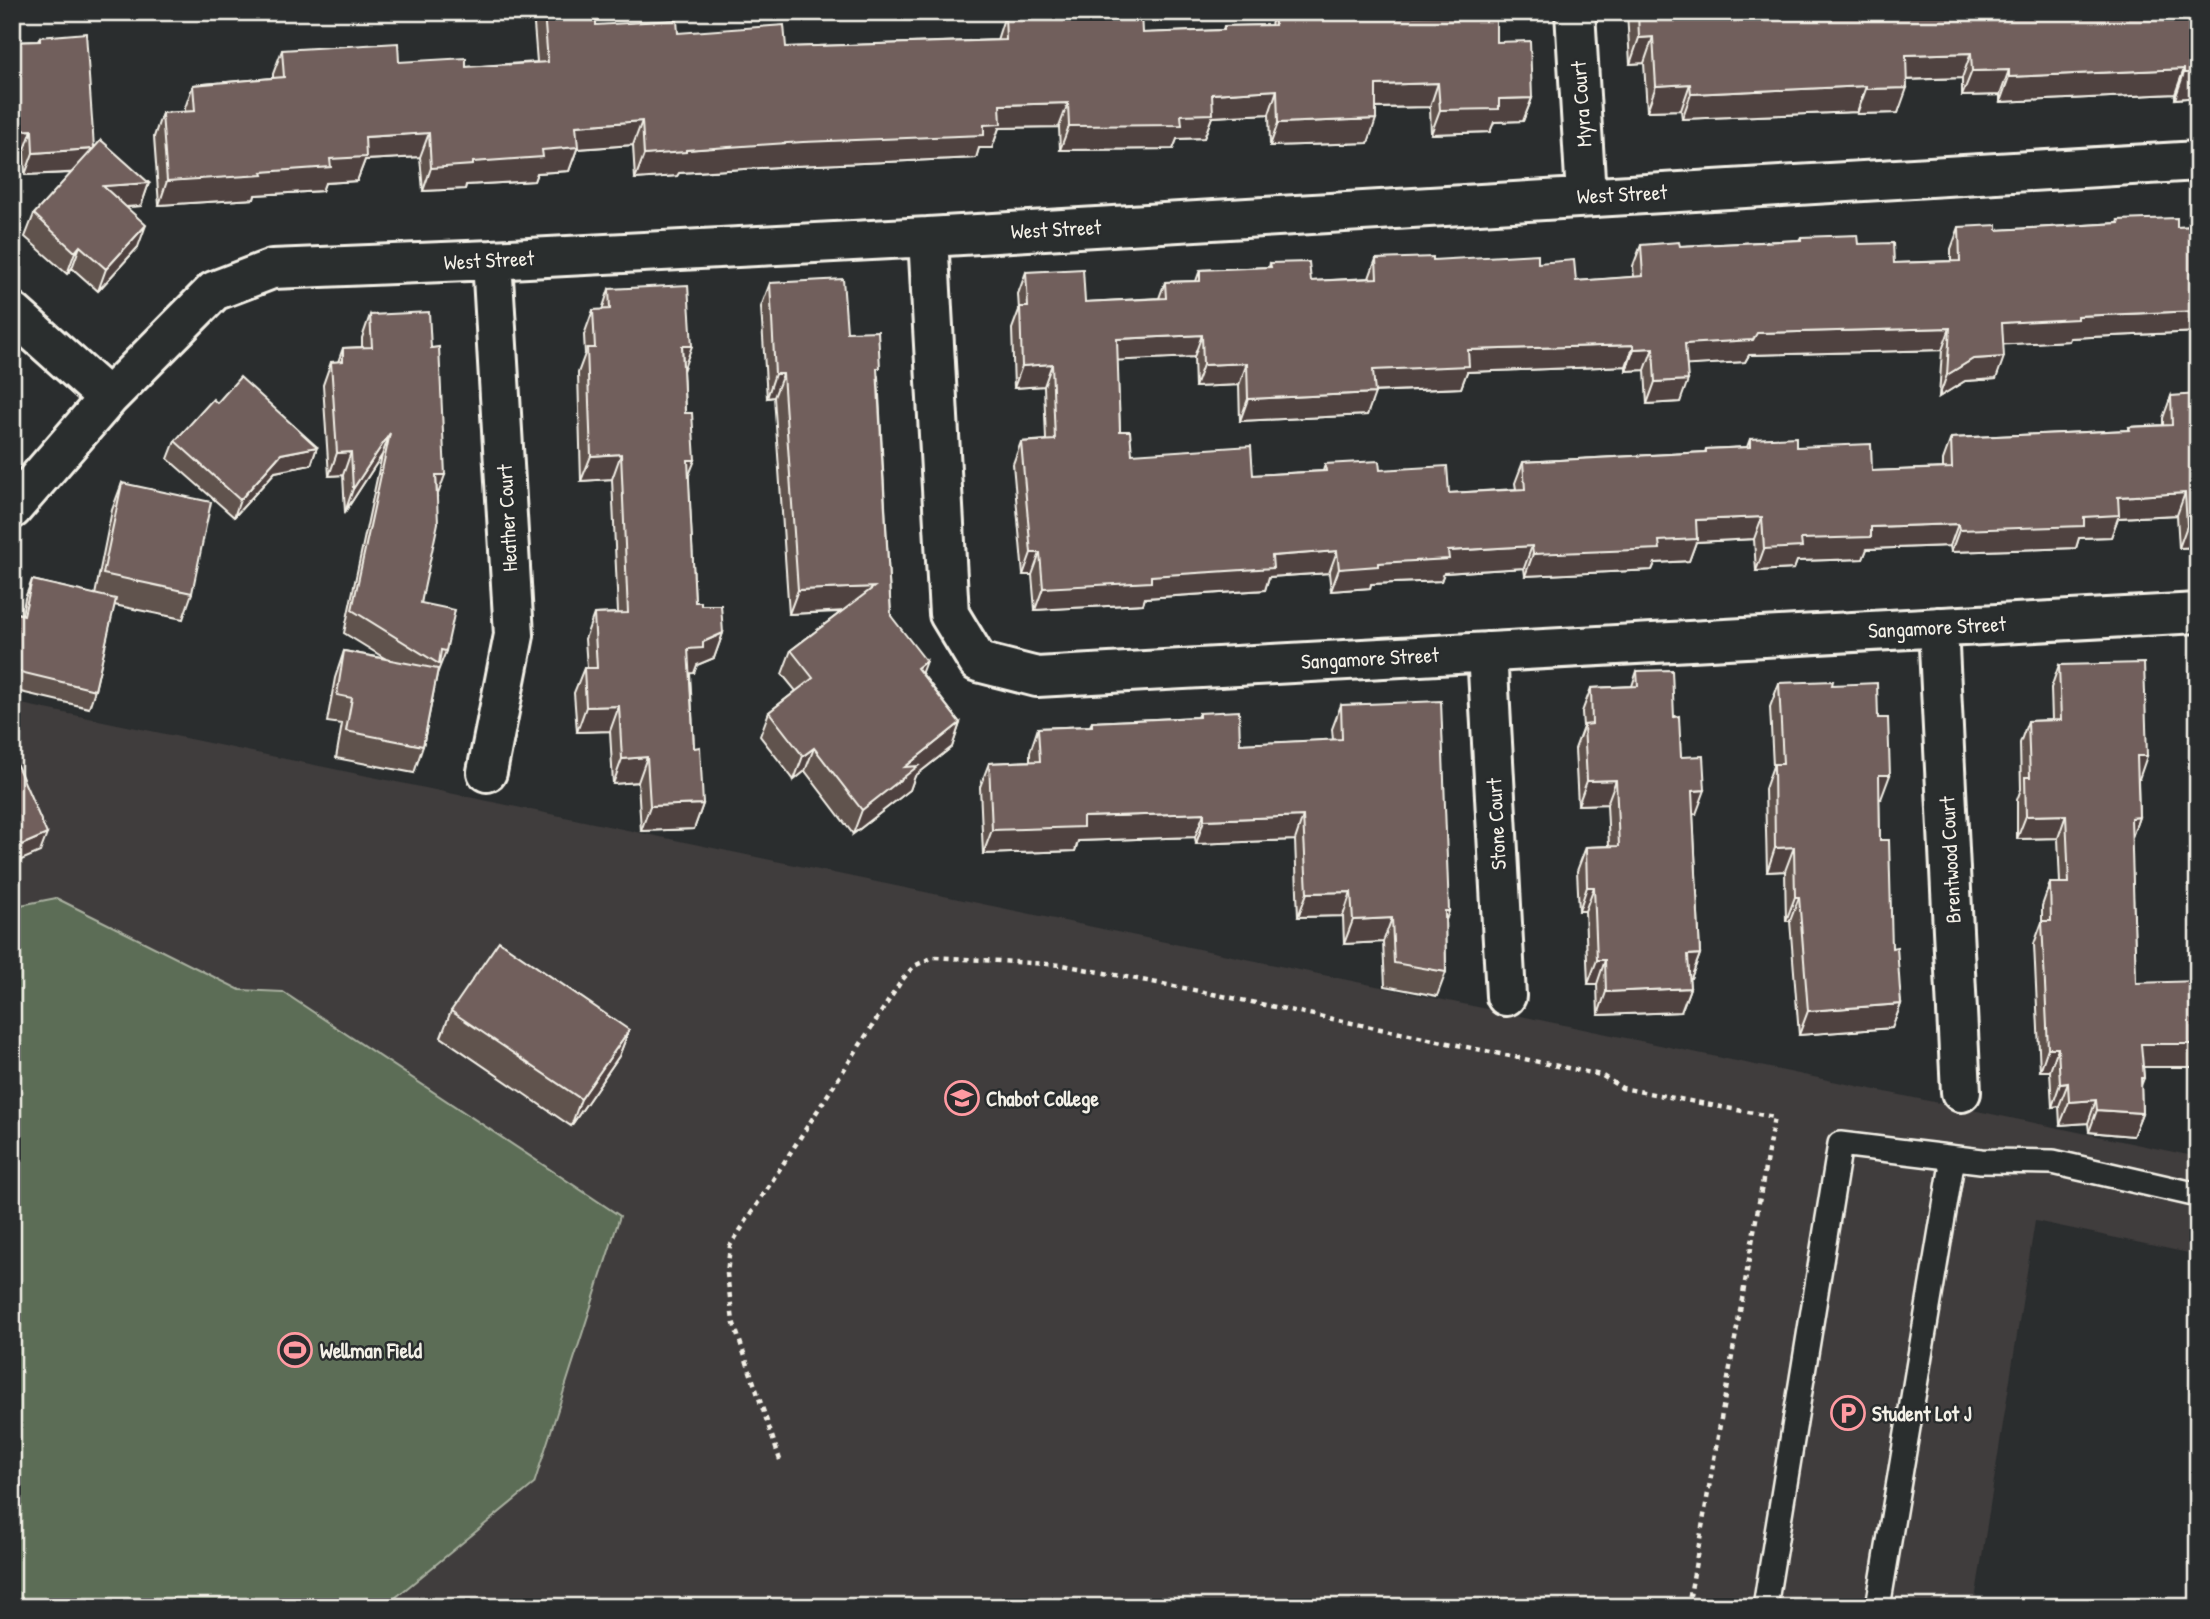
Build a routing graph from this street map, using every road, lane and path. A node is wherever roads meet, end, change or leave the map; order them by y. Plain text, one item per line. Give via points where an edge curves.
1 (1575, 12) edge
2 (2198, 161) edge
3 (1586, 196) junction
4 (929, 237) junction
5 (492, 261) junction
6 (12, 312) edge
7 (108, 398) junction
8 (12, 509) edge
9 (2198, 614) edge
10 (1938, 627) junction
11 (1487, 652) junction
12 (487, 772) dead end
13 (1506, 996) dead end
14 (1961, 1093) dead end
15 (1953, 1158) junction
16 (2198, 1195) edge
17 (780, 1460) dead end
18 (1688, 1607) edge
19 (1765, 1607) edge
20 (1878, 1607) edge

1 - 3 street, Myra Court
2 - 3 street, West Street
3 - 4 street, West Street
4 - 5 street, West Street
4 - 11 street, Sangamore Street via 949,614 978,662 1037,677
5 - 7 street, West Street via 272,269 214,291
5 - 12 street, Heather Court via 514,635
6 - 7 street
7 - 8 street, West Street
9 - 10 street, Sangamore Street
10 - 11 street, Sangamore Street
10 - 14 street, Brentwood Court
11 - 13 street, Stone Court
15 - 16 lane via 2053,1162
15 - 19 lane via 1840,1144
15 - 20 lane
17 - 18 path via 733,1321 727,1274 730,1246 914,966 934,957 1063,965 1481,1049 1601,1075 1622,1088 1774,1117

